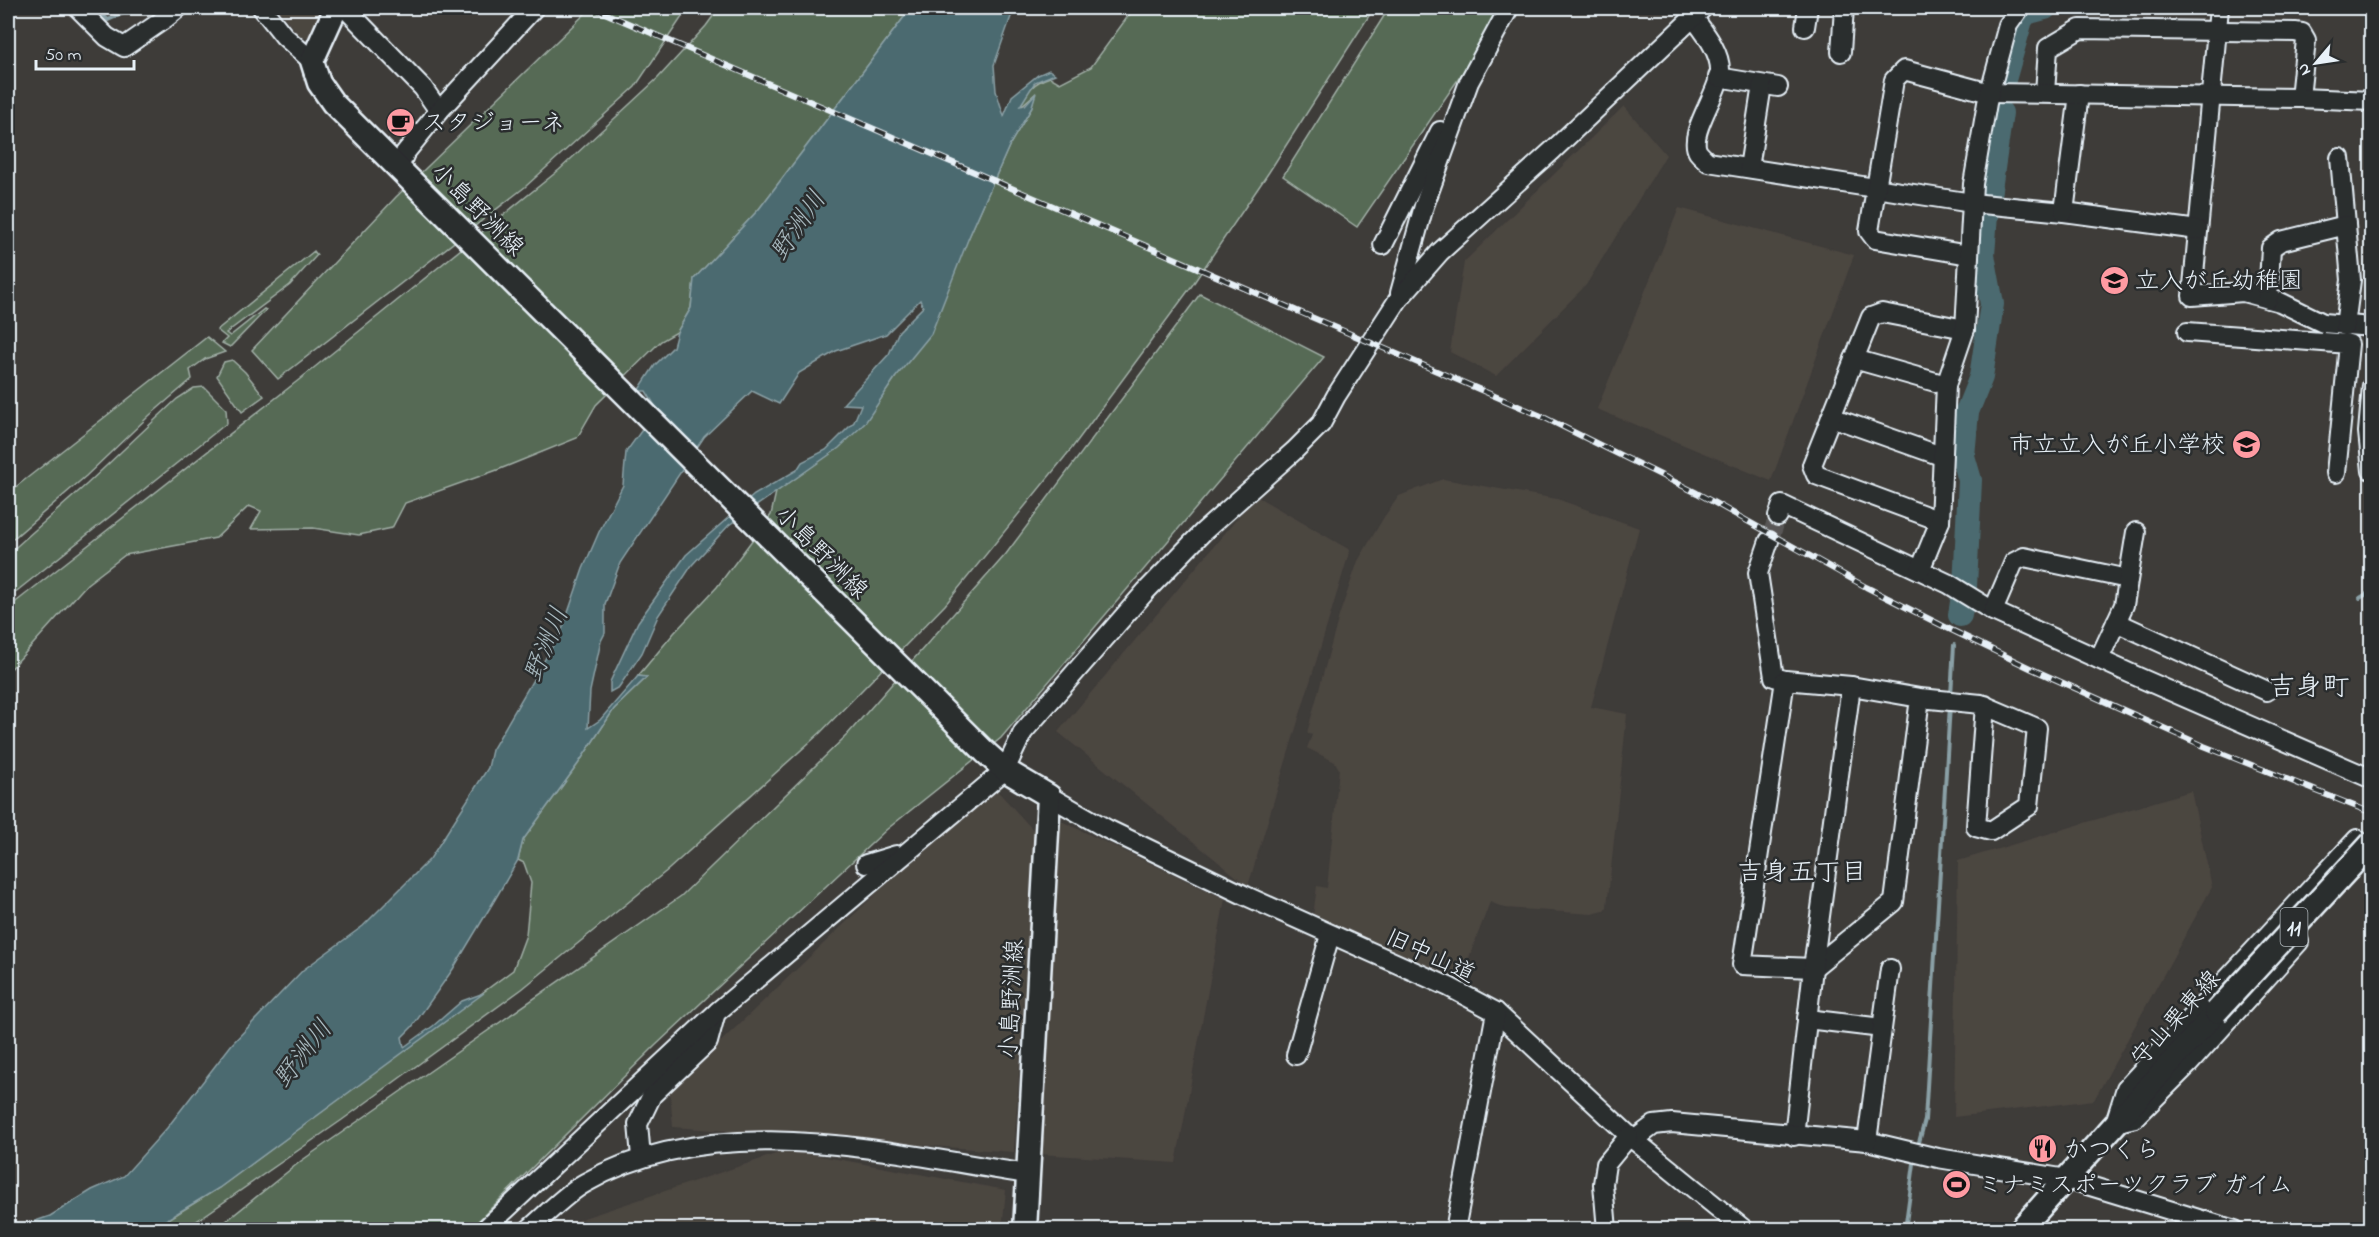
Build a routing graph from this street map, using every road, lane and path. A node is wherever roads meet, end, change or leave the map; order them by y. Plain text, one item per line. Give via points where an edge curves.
1 (78, 8) edge
2 (178, 8) edge
3 (262, 8) edge
4 (336, 8) edge
5 (345, 8) edge
6 (534, 8) edge
7 (1509, 8) edge
8 (1808, 8) edge
9 (1844, 8) edge
10 (2020, 8) edge
11 (2219, 8) edge
12 (1698, 12) edge
13 (1805, 27) dead end
14 (2217, 31) junction
15 (1841, 52) dead end
16 (312, 61) junction
17 (1718, 77) junction
18 (1989, 93) junction
19 (2046, 93) junction
20 (2079, 94) junction
21 (2210, 96) junction
22 (2300, 98) junction
23 (1453, 99) dead end
24 (2372, 101) edge
25 (439, 111) junction
26 (2340, 158) dead end
27 (1749, 168) junction
28 (404, 173) junction
29 (1876, 188) junction
30 (1972, 203) junction
31 (2064, 212) junction
32 (2346, 225) junction
33 (2198, 230) junction
34 (1383, 245) dead end
35 (1969, 255) junction
36 (2268, 298) junction
37 (1398, 300) junction
38 (2345, 326) junction
39 (2372, 327) edge
40 (1965, 329) junction
41 (2187, 332) dead end
42 (1854, 359) junction
43 (1946, 385) junction
44 (2372, 386) edge
45 (1831, 417) junction
46 (1941, 456) junction
47 (2372, 471) edge
48 (2336, 474) dead end
49 (1778, 516) dead end
50 (1940, 521) junction
51 (2136, 532) dead end
52 (1769, 541) tunnel mouth
53 (1920, 570) junction
54 (2128, 579) junction
55 (1993, 610) junction
56 (2116, 622) junction
57 (2099, 659) junction
58 (1785, 680) junction
59 (1851, 686) junction
60 (2267, 691) dead end
61 (1920, 699) junction
62 (1984, 705) junction
63 (1005, 770) junction
64 (2372, 779) edge
65 (1049, 796) junction
66 (2364, 841) edge
67 (903, 853) junction
68 (866, 864) dead end
69 (2278, 924) junction
70 (1330, 935) junction
71 (1813, 968) junction
72 (1890, 969) dead end
73 (717, 1012) junction
74 (1496, 1012) junction
75 (1807, 1019) junction
76 (1882, 1028) junction
77 (1296, 1055) dead end
78 (2116, 1124) junction
79 (1794, 1136) junction
80 (1631, 1138) junction
81 (1867, 1141) junction
82 (641, 1157) junction
83 (1028, 1174) junction
84 (2067, 1179) junction
85 (484, 1230) edge
86 (528, 1230) edge
87 (1024, 1230) edge
88 (1455, 1230) edge
89 (1607, 1230) edge
90 (1745, 1230) edge
91 (2020, 1230) edge
92 (2235, 1230) edge

1 - 2 street via 107,37 124,47
3 - 16 street via 284,36
4 - 16 main road
5 - 25 street via 423,88
6 - 25 street
7 - 37 street via 1468,82 1424,206
8 - 13 street
9 - 15 street
10 - 18 street via 2008,25
11 - 14 street
12 - 17 street via 1713,46
12 - 37 street via 1440,252
14 - 19 street via 2080,29 2048,48
14 - 21 street
14 - 22 street via 2302,33 2306,40
16 - 28 main road, 小島野洲線 via 319,83 333,102
17 - 27 street via 1696,136 1697,150 1708,162
17 - 27 street via 1770,86
18 - 19 street
18 - 29 street via 1905,70 1894,80
18 - 30 street
19 - 20 street
20 - 21 street
20 - 31 street
21 - 22 street
21 - 33 street
22 - 24 street
23 - 34 street
25 - 28 street via 405,153
26 - 32 street
27 - 29 street
28 - 63 main road, 小島野洲線
29 - 30 street
29 - 35 street via 1869,231 1875,239
30 - 31 street
30 - 35 street
31 - 33 street
32 - 36 street via 2281,241 2271,249
32 - 38 street via 2351,280
33 - 36 street via 2192,296 2243,292
35 - 40 street
36 - 38 street via 2324,323
37 - 63 street via 1321,424 1203,532 1146,591 1023,732
38 - 39 street
40 - 42 street via 1882,313 1871,317
40 - 43 street
41 - 48 street via 2349,344
42 - 43 street
42 - 45 street
43 - 46 street
44 - 47 street via 2368,432
45 - 46 street
45 - 50 street via 1812,465 1816,475
46 - 50 street
49 - 53 street via 1782,505
50 - 53 street
51 - 54 street
52 - 58 street via 1758,573 1774,677
53 - 55 street
54 - 55 street via 2024,557 2014,562
54 - 56 street via 2124,605
55 - 57 street
56 - 57 street
56 - 60 street
57 - 64 street
58 - 59 street
58 - 71 street via 1742,965
59 - 61 street
59 - 71 street
61 - 62 street
61 - 71 street via 1894,902
62 - 62 street via 1976,827 1991,831 2029,806 2037,728
63 - 65 main road, 小島野洲線
63 - 67 street
65 - 70 street, 旧中山道 via 1107,829
65 - 83 main road, 小島野洲線
66 - 69 street
66 - 78 main road, 守山栗東線 / 11, bridge
67 - 68 street
67 - 73 street
69 - 78 street via 2126,1088
69 - 78 street via 2299,942 2135,1118
70 - 74 street, 旧中山道
70 - 77 street
71 - 75 street
72 - 76 street
73 - 82 street via 708,1042 652,1095 638,1124
73 - 85 street
74 - 80 street, 旧中山道
74 - 88 street
75 - 76 street
75 - 79 street
76 - 81 street
78 - 84 main road, 守山栗東線 / 11
79 - 80 street via 1672,1123 1654,1125
79 - 81 street
80 - 89 street via 1606,1164 1603,1184
80 - 90 street, 旧中山道
81 - 84 street
82 - 83 street via 712,1144 789,1141
82 - 86 street via 583,1184
83 - 87 main road, 小島野洲線
84 - 91 main road, 守山栗東線 / 11
84 - 92 street

